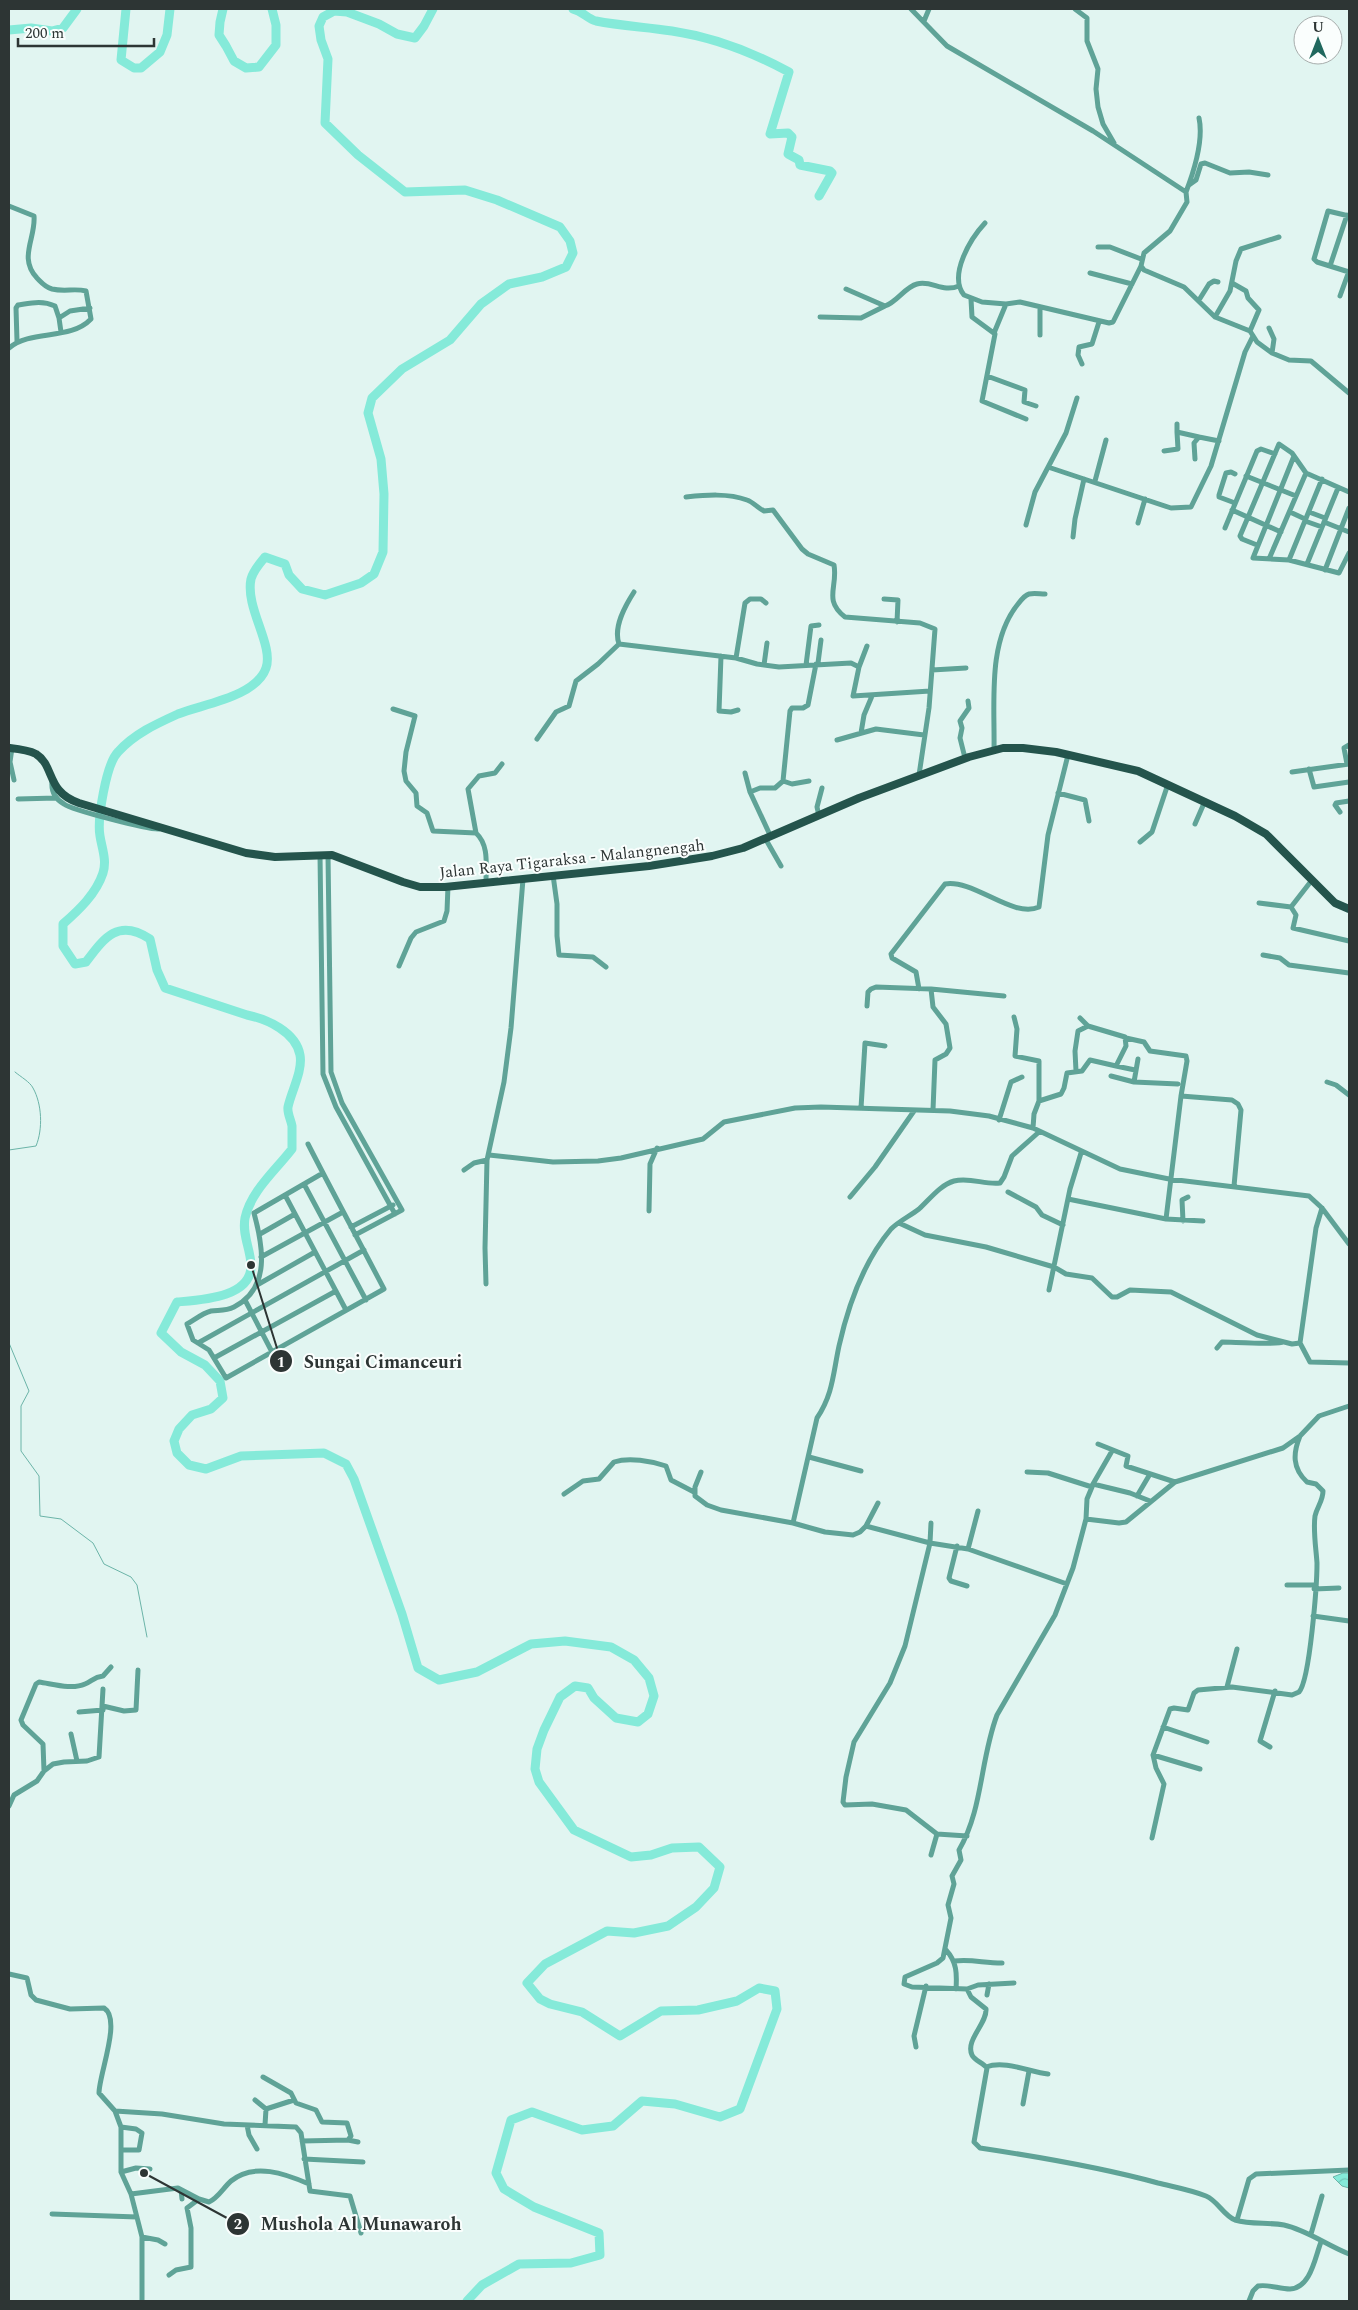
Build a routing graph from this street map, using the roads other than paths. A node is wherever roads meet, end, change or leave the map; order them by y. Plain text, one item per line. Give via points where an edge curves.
1 (911, 9) edge
2 (929, 9) edge
3 (1075, 9) edge
4 (924, 21) junction
5 (1199, 118) dead end
6 (1116, 147) junction
7 (1268, 175) dead end
8 (1189, 185) junction
9 (1186, 192) junction
10 (9, 206) edge
11 (1348, 215) edge
12 (985, 223) dead end
13 (1278, 237) dead end
14 (1098, 247) dead end
15 (1141, 259) junction
16 (1141, 266) junction
17 (1330, 266) junction
18 (1349, 271) edge
19 (1090, 273) dead end
20 (1218, 282) dead end
21 (1232, 283) junction
22 (1132, 284) junction
23 (959, 286) junction
24 (846, 289) dead end
25 (1340, 296) dead end
26 (971, 299) junction
27 (1199, 300) junction
28 (1006, 304) junction
29 (885, 306) junction
30 (1040, 307) junction
31 (90, 308) junction
32 (820, 317) dead end
33 (1215, 317) junction
34 (59, 318) junction
35 (1100, 322) junction
36 (1269, 328) dead end
37 (1250, 331) junction
38 (61, 332) junction
39 (994, 333) junction
40 (1040, 335) dead end
41 (1253, 336) junction
42 (17, 341) junction
43 (9, 348) edge
44 (1272, 353) junction
45 (1082, 364) dead end
46 (987, 376) junction
47 (1349, 393) edge
48 (1077, 398) dead end
49 (1036, 406) dead end
50 (1026, 419) dead end
51 (1176, 424) dead end
52 (1177, 432) junction
53 (1199, 437) junction
54 (1106, 440) dead end
55 (1219, 441) junction
56 (1164, 451) dead end
57 (1275, 454) junction
58 (1294, 456) junction
59 (1195, 459) dead end
60 (1048, 467) junction
61 (1306, 473) junction
62 (1235, 474) dead end
63 (1246, 476) junction
64 (1084, 478) junction
65 (1322, 479) junction
66 (1095, 481) junction
67 (1263, 482) junction
68 (1280, 488) junction
69 (1338, 488) junction
70 (1349, 492) edge
71 (1296, 496) junction
72 (686, 497) dead end
73 (1145, 499) junction
74 (1235, 503) junction
75 (1349, 508) edge
76 (1232, 510) junction
77 (1290, 512) junction
78 (1309, 512) junction
79 (1249, 518) junction
80 (1305, 520) junction
81 (1324, 522) junction
82 (1138, 523) dead end
83 (1026, 525) dead end
84 (1266, 525) junction
85 (1225, 528) dead end
86 (1341, 528) junction
87 (1281, 532) junction
88 (1349, 532) edge
89 (1073, 537) dead end
90 (1257, 545) junction
91 (1349, 553) edge
92 (1269, 559) junction
93 (1289, 560) junction
94 (1306, 564) junction
95 (1325, 570) junction
96 (634, 592) dead end
97 (1045, 594) dead end
98 (884, 600) dead end
99 (766, 603) dead end
100 (897, 622) junction
101 (819, 625) dead end
102 (821, 640) dead end
103 (767, 643) dead end
104 (618, 644) junction
105 (867, 646) dead end
106 (721, 656) junction
107 (736, 658) junction
108 (817, 663) junction
109 (764, 665) junction
110 (806, 665) junction
111 (859, 667) junction
112 (966, 668) dead end
113 (932, 670) junction
114 (930, 691) junction
115 (872, 696) junction
116 (968, 702) dead end
117 (393, 709) dead end
118 (738, 710) dead end
119 (861, 733) junction
120 (924, 735) junction
121 (537, 739) dead end
122 (837, 740) dead end
123 (1349, 745) edge
124 (10, 748) edge
125 (994, 750) junction
126 (1068, 755) junction
127 (964, 758) junction
128 (502, 764) dead end
129 (1348, 764) edge
130 (1309, 769) junction
131 (1292, 772) dead end
132 (745, 773) dead end
133 (918, 775) junction
134 (14, 780) dead end
135 (783, 780) junction
136 (52, 781) junction
137 (809, 781) dead end
138 (1349, 782) edge
139 (1168, 784) junction
140 (822, 788) dead end
141 (750, 792) junction
142 (1058, 793) junction
143 (56, 798) junction
144 (18, 799) dead end
145 (1204, 801) junction
146 (1349, 801) edge
147 (76, 806) junction
148 (1340, 812) dead end
149 (818, 816) junction
150 (1089, 821) dead end
151 (1195, 824) dead end
152 (476, 833) junction
153 (767, 836) junction
154 (1140, 842) dead end
155 (324, 855) junction
156 (781, 866) dead end
157 (553, 875) junction
158 (523, 879) junction
159 (1312, 880) junction
160 (486, 882) junction
161 (448, 886) junction
162 (1259, 903) dead end
163 (1291, 906) junction
164 (1349, 909) edge
165 (1349, 941) edge
166 (1263, 955) dead end
167 (399, 966) dead end
168 (606, 967) dead end
169 (1349, 973) edge
170 (919, 989) junction
171 (931, 989) junction
172 (1004, 996) dead end
173 (867, 1006) dead end
174 (1014, 1018) dead end
175 (1080, 1018) dead end
176 (1088, 1026) junction
177 (1126, 1038) junction
178 (885, 1046) dead end
179 (1138, 1059) dead end
180 (1116, 1066) junction
181 (1135, 1070) junction
182 (1076, 1071) junction
183 (1111, 1076) dead end
184 (1022, 1077) dead end
185 (1134, 1082) junction
186 (1327, 1082) dead end
187 (1178, 1084) dead end
188 (1349, 1095) edge
189 (1181, 1096) junction
190 (1039, 1101) junction
191 (860, 1108) junction
192 (933, 1110) junction
193 (914, 1111) junction
194 (999, 1120) junction
195 (1033, 1128) junction
196 (1039, 1132) junction
197 (308, 1144) dead end
198 (657, 1148) junction
199 (1082, 1152) junction
200 (488, 1157) junction
201 (464, 1170) dead end
202 (323, 1174) junction
203 (1169, 1179) junction
204 (304, 1184) junction
205 (1234, 1186) junction
206 (1008, 1192) dead end
207 (285, 1195) junction
208 (850, 1197) dead end
209 (1188, 1197) dead end
210 (1068, 1200) junction
211 (398, 1202) junction
212 (391, 1206) junction
213 (1322, 1208) junction
214 (649, 1211) dead end
215 (343, 1212) junction
216 (295, 1214) junction
217 (395, 1214) junction
218 (1166, 1219) junction
219 (1183, 1221) junction
220 (1203, 1221) dead end
221 (324, 1222) junction
222 (898, 1223) junction
223 (1063, 1225) junction
224 (351, 1227) junction
225 (305, 1233) junction
226 (260, 1234) junction
227 (356, 1235) junction
228 (1349, 1244) edge
229 (364, 1250) junction
230 (316, 1252) junction
231 (261, 1257) junction
232 (345, 1261) junction
233 (1054, 1267) junction
234 (326, 1272) junction
235 (486, 1284) dead end
236 (257, 1285) junction
237 (1049, 1290) dead end
238 (336, 1291) junction
239 (245, 1300) junction
240 (366, 1300) junction
241 (346, 1310) junction
242 (251, 1313) junction
243 (262, 1332) junction
244 (1283, 1342) junction
245 (198, 1343) junction
246 (1300, 1343) junction
247 (1217, 1348) dead end
248 (272, 1352) junction
249 (214, 1358) junction
250 (1349, 1363) edge
251 (1349, 1406) edge
252 (1300, 1436) junction
253 (1098, 1444) dead end
254 (1112, 1451) junction
255 (809, 1457) junction
256 (861, 1471) dead end
257 (701, 1472) dead end
258 (1027, 1472) dead end
259 (1150, 1474) junction
260 (1175, 1482) junction
261 (1093, 1486) junction
262 (694, 1492) junction
263 (564, 1494) dead end
264 (1137, 1496) junction
265 (1150, 1501) junction
266 (878, 1503) dead end
267 (978, 1511) dead end
268 (1086, 1519) junction
269 (793, 1523) junction
270 (931, 1523) dead end
271 (866, 1526) junction
272 (930, 1543) junction
273 (957, 1546) junction
274 (968, 1549) junction
275 (1067, 1584) junction
276 (1287, 1585) dead end
277 (967, 1586) dead end
278 (1314, 1587) junction
279 (1339, 1588) dead end
280 (1313, 1616) junction
281 (1349, 1621) edge
282 (1237, 1649) dead end
283 (111, 1667) dead end
284 (138, 1670) dead end
285 (1227, 1687) junction
286 (103, 1689) dead end
287 (1275, 1691) junction
288 (103, 1708) junction
289 (79, 1712) dead end
290 (1163, 1727) junction
291 (71, 1734) dead end
292 (1207, 1742) dead end
293 (1270, 1747) dead end
294 (1153, 1754) junction
295 (77, 1762) junction
296 (1200, 1769) dead end
297 (44, 1771) junction
298 (9, 1806) edge
299 (937, 1834) junction
300 (967, 1836) junction
301 (1152, 1838) dead end
302 (932, 1855) dead end
303 (946, 1950) junction
304 (954, 1961) junction
305 (1002, 1963) dead end
306 (9, 1974) edge
307 (1014, 1983) dead end
308 (989, 1984) junction
309 (926, 1986) junction
310 (956, 1989) junction
311 (967, 1989) junction
312 (987, 1995) dead end
313 (916, 2047) dead end
314 (986, 2067) junction
315 (1029, 2071) junction
316 (1048, 2074) dead end
317 (263, 2077) dead end
318 (256, 2100) dead end
319 (294, 2100) junction
320 (1023, 2104) dead end
321 (266, 2108) junction
322 (115, 2111) junction
323 (247, 2125) junction
324 (266, 2125) junction
325 (121, 2127) junction
326 (348, 2140) junction
327 (302, 2141) junction
328 (358, 2142) dead end
329 (256, 2149) dead end
330 (121, 2150) junction
331 (304, 2159) junction
332 (363, 2162) dead end
333 (150, 2170) dead end
334 (1349, 2170) edge
335 (122, 2172) junction
336 (309, 2184) junction
337 (181, 2190) junction
338 (131, 2194) junction
339 (1322, 2196) dead end
340 (182, 2199) dead end
341 (199, 2200) junction
342 (52, 2214) dead end
343 (138, 2217) junction
344 (1237, 2220) junction
345 (361, 2233) dead end
346 (1311, 2234) junction
347 (142, 2238) junction
348 (1321, 2242) junction
349 (166, 2244) dead end
350 (1349, 2254) edge
351 (169, 2275) dead end
352 (142, 2301) edge
353 (1249, 2301) edge

1 - 4 street
2 - 4 street
3 - 6 street via 1087,18 1087,42 1098,69 1098,107
4 - 6 street via 947,46
5 - 8 street via 1201,130
6 - 9 street
7 - 8 street via 1230,173 1205,163 1201,164 1196,180
8 - 9 street
9 - 15 street via 1187,202 1170,231 1149,247
10 - 31 street via 34,216 27,256 27,264 34,276 51,289 86,291
11 - 17 street
11 - 17 street via 1328,212 1314,260
12 - 23 street via 964,254
13 - 21 street via 1241,249
14 - 15 street via 1110,247
15 - 16 street
16 - 22 street
16 - 27 street via 1184,287
17 - 18 street
18 - 25 street
19 - 22 street
20 - 27 street via 1209,284
21 - 33 street
21 - 37 street via 1246,291 1259,310
22 - 35 street via 1113,322
23 - 26 street via 962,293
23 - 29 street via 945,289 927,283 918,284
24 - 29 street
26 - 28 street
26 - 39 street via 972,318
27 - 33 street
28 - 30 street via 1016,301
28 - 39 street
29 - 32 street via 861,318
30 - 35 street
30 - 40 street
31 - 34 street via 70,311
31 - 38 street via 88,322
33 - 37 street
34 - 38 street
34 - 42 street via 55,306 49,303 18,305
35 - 45 street via 1092,344 1079,346
36 - 44 street via 1274,339
37 - 41 street
38 - 42 street
39 - 46 street
41 - 44 street
41 - 55 street
42 - 43 street
44 - 47 street via 1289,360 1311,361
46 - 49 street via 1026,390 1024,402
46 - 50 street via 983,402
48 - 60 street via 1066,432
51 - 52 street
52 - 53 street
52 - 56 street via 1178,449
53 - 55 street
53 - 59 street via 1194,443
54 - 66 street
55 - 73 street via 1211,466 1191,506 1171,508
57 - 58 street via 1280,443
57 - 63 street via 1261,449 1257,451
57 - 67 street
58 - 61 street
58 - 68 street
60 - 64 street
60 - 83 street via 1035,492
61 - 65 street
61 - 71 street
62 - 74 street via 1226,473 1219,495
63 - 67 street
63 - 74 street
64 - 66 street
64 - 89 street
65 - 69 street
65 - 78 street
66 - 73 street
67 - 68 street
67 - 79 street
68 - 71 street
68 - 84 street
69 - 70 street
69 - 81 street
71 - 77 street
72 - 100 street via 725,496 747,500 764,511 773,510 802,549 834,565 832,598 838,612 846,617
73 - 82 street
74 - 76 street
75 - 86 street
76 - 79 street
76 - 85 street
77 - 80 street
77 - 87 street
78 - 80 street
78 - 81 street
79 - 84 street
79 - 90 street via 1240,537
80 - 81 street
80 - 93 street
81 - 86 street
81 - 94 street
84 - 87 street
84 - 90 street
86 - 88 street
86 - 95 street
87 - 92 street
90 - 92 street via 1253,558
91 - 95 street via 1341,572
92 - 93 street
93 - 94 street
94 - 95 street
96 - 104 street via 621,616
97 - 125 street via 1025,596 1002,631 997,649
98 - 100 street via 898,600
99 - 107 street via 761,598 752,598 745,603
100 - 113 street via 920,622 935,629
101 - 110 street via 811,626
102 - 108 street
103 - 109 street
104 - 106 street
104 - 121 street via 576,681 568,707 556,713
105 - 111 street
106 - 107 street
106 - 118 street via 719,711
107 - 109 street
108 - 110 street
108 - 111 street via 851,663
108 - 135 street via 808,705 790,711
109 - 110 street
111 - 115 street via 853,696
112 - 113 street
113 - 114 street
114 - 115 street
114 - 120 street
115 - 119 street
116 - 127 street via 969,708 960,721
117 - 152 street via 415,716 404,777 415,791 417,807 427,813 432,830
119 - 120 street via 879,728
119 - 122 street
120 - 133 street
123 - 129 street via 1344,748
124 - 134 street
124 - 136 main road, Jalan Raya Tigaraksa - Malangnengah via 40,757
125 - 126 main road, Jalan Raya Tigaraksa - Malangnengah via 1032,749
125 - 127 main road, Jalan Raya Tigaraksa - Malangnengah
126 - 139 main road, Jalan Raya Tigaraksa - Malangnengah via 1138,771
126 - 142 street
127 - 133 main road, Jalan Raya Tigaraksa - Malangnengah
128 - 152 street via 495,773 479,776 468,789
129 - 130 street
130 - 131 street
130 - 138 street via 1314,787
132 - 141 street
133 - 149 main road, Jalan Raya Tigaraksa - Malangnengah
135 - 137 street via 792,784
135 - 141 street via 775,788
136 - 143 street
136 - 147 main road, Jalan Raya Tigaraksa - Malangnengah
139 - 145 main road, Jalan Raya Tigaraksa - Malangnengah
139 - 154 street via 1152,832
140 - 149 street via 818,798
141 - 153 street
142 - 150 street via 1085,800
142 - 170 street via 1048,835 1039,907 1020,908 963,885 945,884 891,954 892,958 916,972
143 - 144 street
143 - 147 street
145 - 151 street
145 - 159 main road, Jalan Raya Tigaraksa - Malangnengah via 1266,834
146 - 148 street via 1335,804
147 - 155 main road, Jalan Raya Tigaraksa - Malangnengah via 267,857
149 - 153 main road, Jalan Raya Tigaraksa - Malangnengah
152 - 160 street via 485,846
153 - 156 street
153 - 157 main road, Jalan Raya Tigaraksa - Malangnengah via 743,848 712,856
155 - 161 main road, Jalan Raya Tigaraksa - Malangnengah via 340,857 403,882
155 - 211 street via 331,1072 342,1103
155 - 212 street via 323,1074 336,1107
157 - 158 main road, Jalan Raya Tigaraksa - Malangnengah
157 - 168 street via 559,955 593,957
158 - 160 main road, Jalan Raya Tigaraksa - Malangnengah
158 - 200 street via 511,1028 504,1082
159 - 163 street
159 - 164 main road, Jalan Raya Tigaraksa - Malangnengah via 1335,903
160 - 161 main road, Jalan Raya Tigaraksa - Malangnengah
161 - 167 street via 444,921 416,932
162 - 163 street
163 - 165 street via 1296,915 1293,928
166 - 169 street via 1280,958 1289,965
170 - 171 street
170 - 173 street via 871,988
171 - 172 street
171 - 192 street via 933,1007 946,1024 950,1048 936,1060
174 - 190 street via 1017,1029 1014,1056 1039,1061
175 - 176 street
176 - 177 street
176 - 182 street via 1078,1031
177 - 180 street via 1125,1049
177 - 189 street via 1144,1042 1150,1051 1186,1056
178 - 191 street via 865,1043
179 - 181 street
180 - 181 street
180 - 182 street via 1093,1060 1084,1070
181 - 185 street
182 - 190 street via 1067,1073 1061,1094
183 - 185 street
184 - 194 street via 1011,1082
185 - 187 street
186 - 188 street
189 - 203 street
189 - 205 street via 1232,1100 1240,1107
190 - 195 street
191 - 193 street
191 - 198 street via 795,1108 738,1118 724,1122 706,1138
192 - 193 street
192 - 194 street via 978,1114
193 - 208 street
194 - 195 street
195 - 196 street
196 - 199 street
196 - 222 street via 1012,1158 1000,1183 967,1180 945,1185
197 - 202 street
198 - 200 street via 598,1161 553,1162
198 - 214 street via 650,1164
199 - 203 street via 1120,1169
199 - 210 street
200 - 201 street
200 - 235 street
202 - 204 street
202 - 215 street
203 - 205 street
203 - 218 street
204 - 207 street
204 - 221 street
205 - 213 street via 1310,1196
206 - 223 street
207 - 216 street
207 - 226 street via 254,1213
209 - 219 street via 1182,1200
210 - 218 street
210 - 223 street
211 - 212 street
211 - 217 street via 402,1210
212 - 217 street
212 - 224 street
213 - 228 street
213 - 246 street via 1316,1228
215 - 221 street
215 - 224 street
216 - 225 street
216 - 226 street
217 - 227 street
218 - 219 street
219 - 220 street
221 - 225 street
221 - 232 street
222 - 233 street via 925,1235 970,1243
222 - 255 street via 860,1279 839,1346 832,1388 827,1403 816,1418
223 - 233 street
224 - 227 street
225 - 230 street
225 - 231 street
226 - 231 street
227 - 229 street
229 - 232 street
229 - 240 street via 384,1289
230 - 234 street
230 - 236 street
231 - 236 street
232 - 234 street
232 - 240 street
233 - 237 street
233 - 244 street via 1066,1274 1093,1279 1114,1297 1130,1290 1171,1292 1246,1330
234 - 238 street
234 - 242 street
236 - 239 street
238 - 241 street
238 - 243 street
239 - 242 street
239 - 245 street via 223,1311 210,1311 187,1324 193,1340
240 - 241 street
241 - 248 street
242 - 243 street
242 - 245 street
243 - 248 street
243 - 249 street
244 - 246 street
244 - 247 street via 1222,1342
245 - 249 street via 210,1350
246 - 250 street via 1310,1362
248 - 249 street via 226,1378
251 - 252 street via 1319,1416
252 - 260 street via 1283,1448
252 - 278 street via 1294,1454 1297,1469 1306,1482 1316,1484 1323,1491 1316,1514
253 - 254 street
254 - 259 street via 1128,1456 1126,1466
254 - 261 street
255 - 256 street
255 - 269 street
257 - 262 street
258 - 261 street via 1048,1473
259 - 260 street
259 - 264 street
260 - 265 street
261 - 264 street
261 - 268 street via 1087,1500
262 - 263 street via 670,1480 666,1466 629,1460 614,1462 608,1466 604,1476 583,1481
262 - 269 street via 697,1499 721,1510
264 - 265 street
265 - 268 street via 1122,1523
266 - 271 street
267 - 274 street
268 - 275 street
269 - 271 street via 848,1534 860,1532
270 - 272 street
271 - 272 street
272 - 273 street
272 - 299 street via 905,1646 890,1683 854,1742 843,1802 845,1805 872,1804 906,1810
273 - 274 street
273 - 277 street via 949,1578
274 - 275 street
275 - 300 street via 1056,1615 997,1715 980,1781 978,1805
276 - 278 street
278 - 279 street
278 - 280 street
280 - 281 street
280 - 287 street via 1302,1690 1292,1694
282 - 285 street
283 - 297 street via 103,1676 83,1685 36,1684 21,1720 43,1744
284 - 288 street via 137,1709
285 - 287 street
285 - 290 street via 1196,1690 1189,1709 1170,1709
286 - 288 street
287 - 293 street via 1260,1742
288 - 289 street
288 - 295 street via 100,1755 93,1760
290 - 292 street
290 - 294 street
291 - 295 street
294 - 296 street
294 - 301 street via 1164,1784
295 - 297 street via 59,1762
297 - 298 street via 37,1781 14,1795
299 - 300 street
299 - 302 street
300 - 303 street via 959,1851 961,1860 952,1876 954,1884 948,1905 952,1918
303 - 304 street
303 - 309 street via 944,1958 937,1963 904,1978 907,1986
304 - 305 street via 973,1958 984,1963
304 - 310 street
306 - 322 street via 27,1978 31,1995 36,2000 70,2008 108,2011 111,2024 99,2093
307 - 308 street
308 - 311 street
308 - 312 street
309 - 310 street
309 - 313 street via 914,2036
310 - 311 street
311 - 314 street via 986,2011 971,2052
314 - 315 street via 1014,2066
314 - 344 street via 974,2142 980,2148 1034,2156 1206,2196 1230,2218
315 - 316 street
315 - 320 street
317 - 319 street via 291,2093
318 - 321 street
319 - 321 street
319 - 326 street via 316,2110 322,2122 347,2123
321 - 324 street
322 - 323 street
322 - 325 street
323 - 324 street
323 - 329 street
324 - 327 street via 296,2126
325 - 330 street
325 - 330 street via 136,2129 142,2134 139,2150
326 - 327 street
326 - 328 street
327 - 331 street
330 - 335 street
331 - 332 street
331 - 336 street
333 - 335 street via 136,2168
334 - 344 street via 1256,2174 1249,2179
335 - 338 street
336 - 341 street via 282,2173 262,2171 237,2177 212,2201
336 - 345 street via 313,2193 350,2196
337 - 338 street
337 - 340 street
337 - 341 street
338 - 343 street
339 - 346 street
341 - 351 street via 186,2209 191,2228 190,2267
342 - 343 street
343 - 347 street
344 - 346 street via 1253,2224 1282,2224
346 - 348 street
347 - 349 street
347 - 352 street
348 - 350 street
348 - 353 street via 1309,2275 1300,2285 1288,2289 1258,2286

